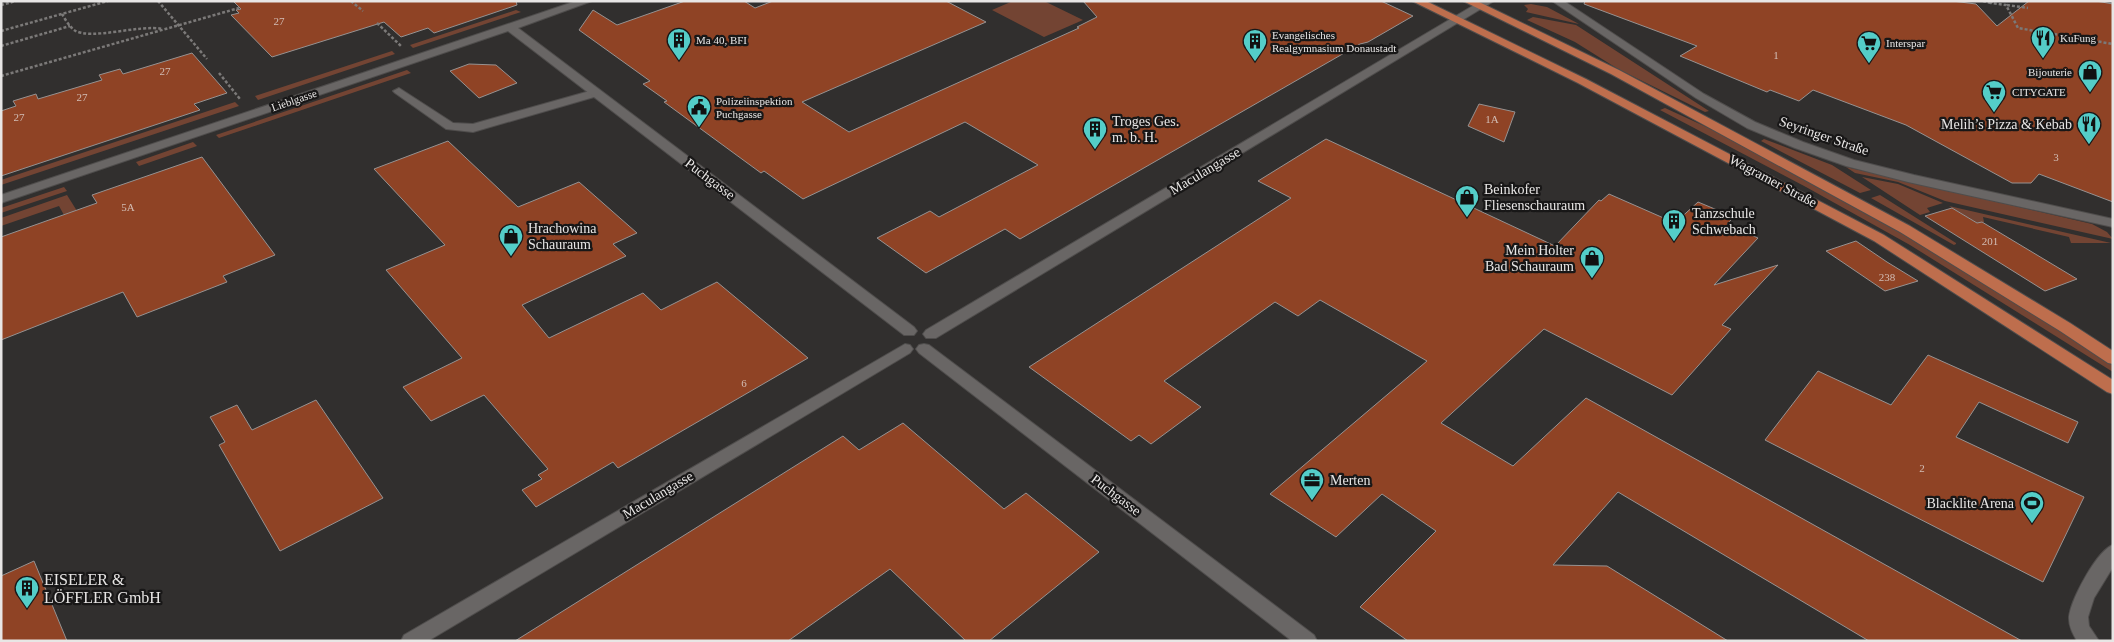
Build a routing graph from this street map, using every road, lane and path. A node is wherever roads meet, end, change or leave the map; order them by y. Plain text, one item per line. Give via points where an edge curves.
1 (16, 1) edge
2 (108, 1) edge
3 (158, 1) edge
4 (351, 1) edge
5 (587, 1) edge
6 (1417, 1) edge
7 (1468, 1) edge
8 (1557, 1) edge
9 (1983, 1) edge
10 (1990, 2) edge
11 (1484, 4) edge
12 (1, 5) edge
13 (2006, 5) junction
14 (239, 8) dead end
15 (2028, 8) dead end
16 (363, 11) dead end
17 (62, 14) junction
18 (1459, 20) junction
19 (377, 23) dead end
20 (177, 25) junction
21 (71, 26) junction
22 (511, 28) junction
23 (164, 29) junction
24 (1, 31) edge
25 (2113, 44) edge
26 (1, 46) edge
27 (401, 46) dead end
28 (207, 59) dead end
29 (219, 73) dead end
30 (1, 76) edge
31 (399, 91) dead end
32 (597, 93) junction
33 (240, 99) dead end
34 (1, 199) edge
35 (2113, 223) edge
36 (909, 331) junction
37 (927, 342) junction
38 (905, 349) junction
39 (2113, 359) edge
40 (2113, 388) edge
41 (2113, 552) edge
42 (411, 641) edge
43 (1307, 641) edge
44 (2089, 641) edge

1 - 12 path
2 - 17 path
3 - 20 path
4 - 16 path
5 - 22 street, Lieblgasse
6 - 18 main road, Wagramer Straße
7 - 11 main road, Wagramer Straße
8 - 35 street, Seyringer Straße via 1700,96 1750,125 1799,145 1868,167
9 - 10 path
10 - 13 path
11 - 18 street, Maculangasse
11 - 39 main road, Wagramer Straße via 1905,229
13 - 15 path
13 - 25 path via 2018,28
14 - 20 path
17 - 21 path
17 - 24 path
18 - 37 street, Maculangasse
18 - 40 main road, Wagramer Straße via 1717,150 1879,238
19 - 27 path
20 - 23 path
20 - 28 path
21 - 23 path via 74,30 95,33 152,27
21 - 26 path
22 - 32 street, Puchgasse
22 - 34 street, Lieblgasse
23 - 30 path
29 - 33 path
31 - 32 street via 450,126 460,129
32 - 36 street, Puchgasse
36 - 37 street via 922,330
36 - 38 street via 900,342
37 - 38 street via 911,351
37 - 43 street, Puchgasse
38 - 42 street, Maculangasse
41 - 44 street via 2080,610 2079,624

